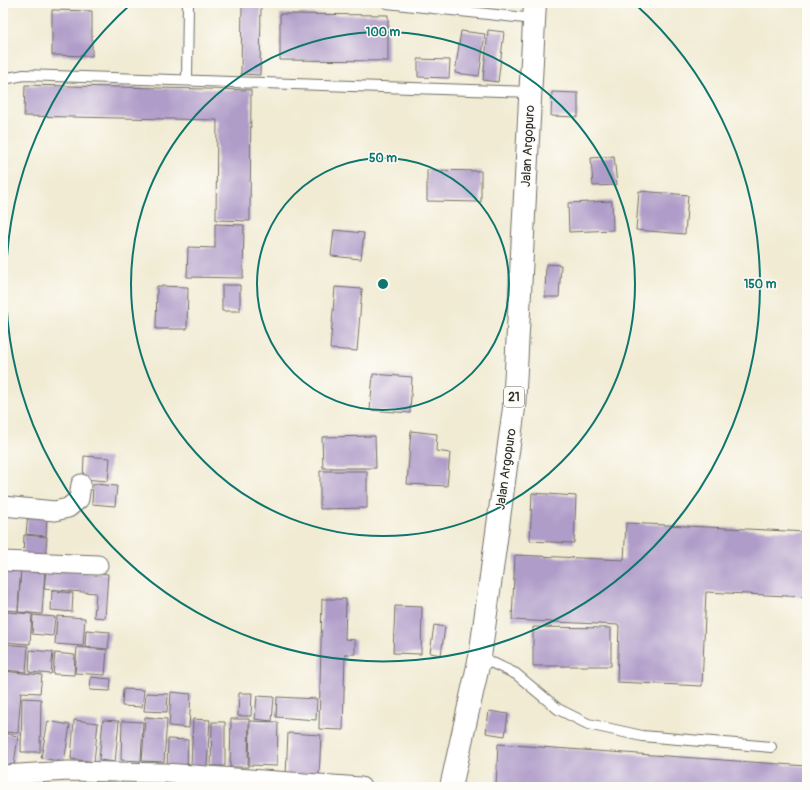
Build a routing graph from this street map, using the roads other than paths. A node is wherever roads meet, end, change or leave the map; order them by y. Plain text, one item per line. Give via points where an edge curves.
1 (188, 3) edge
2 (387, 3) edge
3 (534, 11) edge
4 (3, 79) edge
5 (187, 80) junction
6 (531, 92) junction
7 (81, 484) dead end
8 (3, 506) edge
9 (3, 561) edge
10 (98, 564) dead end
11 (480, 656) junction
12 (771, 747) dead end
13 (3, 775) edge
14 (361, 787) edge
15 (451, 787) edge

1 - 5 lane
2 - 3 lane
3 - 6 highway, Jalan Argopuro / 21
4 - 5 lane via 24,75
5 - 6 lane
6 - 11 highway, Jalan Argopuro / 21 via 514,408
7 - 8 street via 79,499 68,508 55,511
9 - 10 street
11 - 12 lane via 516,674 558,709 588,724 642,736
11 - 15 highway, Jalan Argopuro / 21
13 - 14 street via 68,771 165,773

